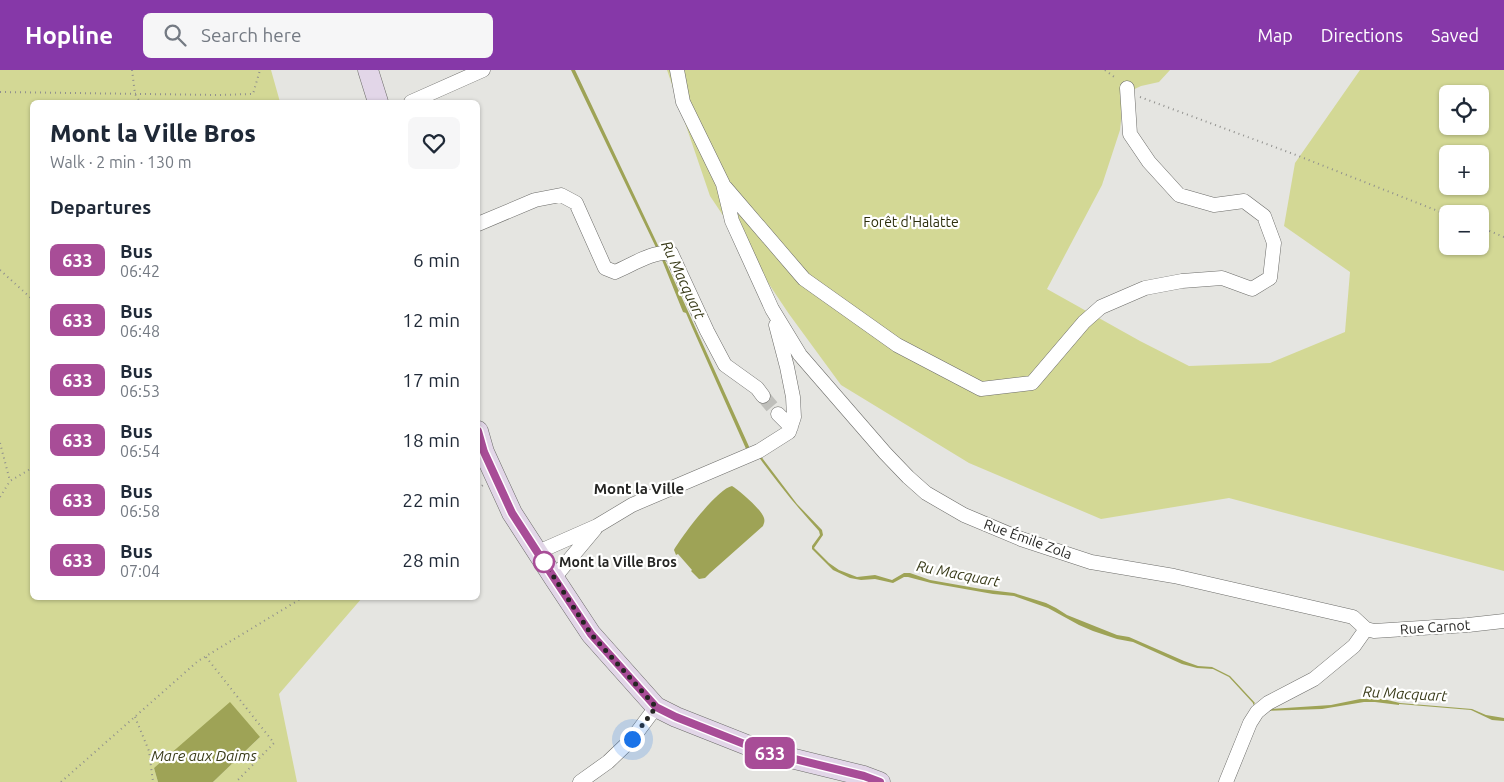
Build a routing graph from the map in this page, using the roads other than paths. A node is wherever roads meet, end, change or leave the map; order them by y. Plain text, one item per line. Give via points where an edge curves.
1 (368, 70) edge
2 (482, 70) edge
3 (677, 70) edge
4 (1132, 92) road end
5 (377, 100) edge
6 (415, 100) edge
7 (722, 184) junction
8 (480, 223) edge
9 (772, 309) junction
10 (763, 396) tunnel mouth
11 (778, 414) tunnel mouth
12 (791, 427) junction
13 (480, 438) edge
14 (597, 526) junction
15 (538, 552) junction
16 (554, 578) junction
17 (1504, 621) edge
18 (1366, 629) junction
19 (656, 707) junction
20 (580, 782) edge
21 (880, 782) edge
22 (1226, 782) edge

1 - 5 street
2 - 6 street
3 - 7 street via 683,102
4 - 7 street via 1130,134 1179,196 1214,206 1244,201 1264,216 1274,243 1270,278 1252,289 1222,278 1182,281 1145,288 1101,307 1084,322 1032,384 981,389 897,345 804,279
7 - 9 street via 732,221
8 - 10 street via 535,200 561,196 576,203 605,268 615,272 651,256 671,253 726,365
9 - 12 street via 793,397
9 - 18 street, Rue Émile Zola via 800,355 885,454 926,493 964,515 1021,539 1091,562 1174,576 1353,617
11 - 12 street
12 - 14 street via 789,432 753,454 632,505
13 - 15 street via 512,513
14 - 15 street
14 - 16 street
15 - 16 street
16 - 19 street via 591,634
17 - 18 street, Rue Carnot via 1374,632
18 - 22 street via 1354,646 1314,679 1262,707 1250,723
19 - 20 street via 632,739
19 - 21 street via 762,751

